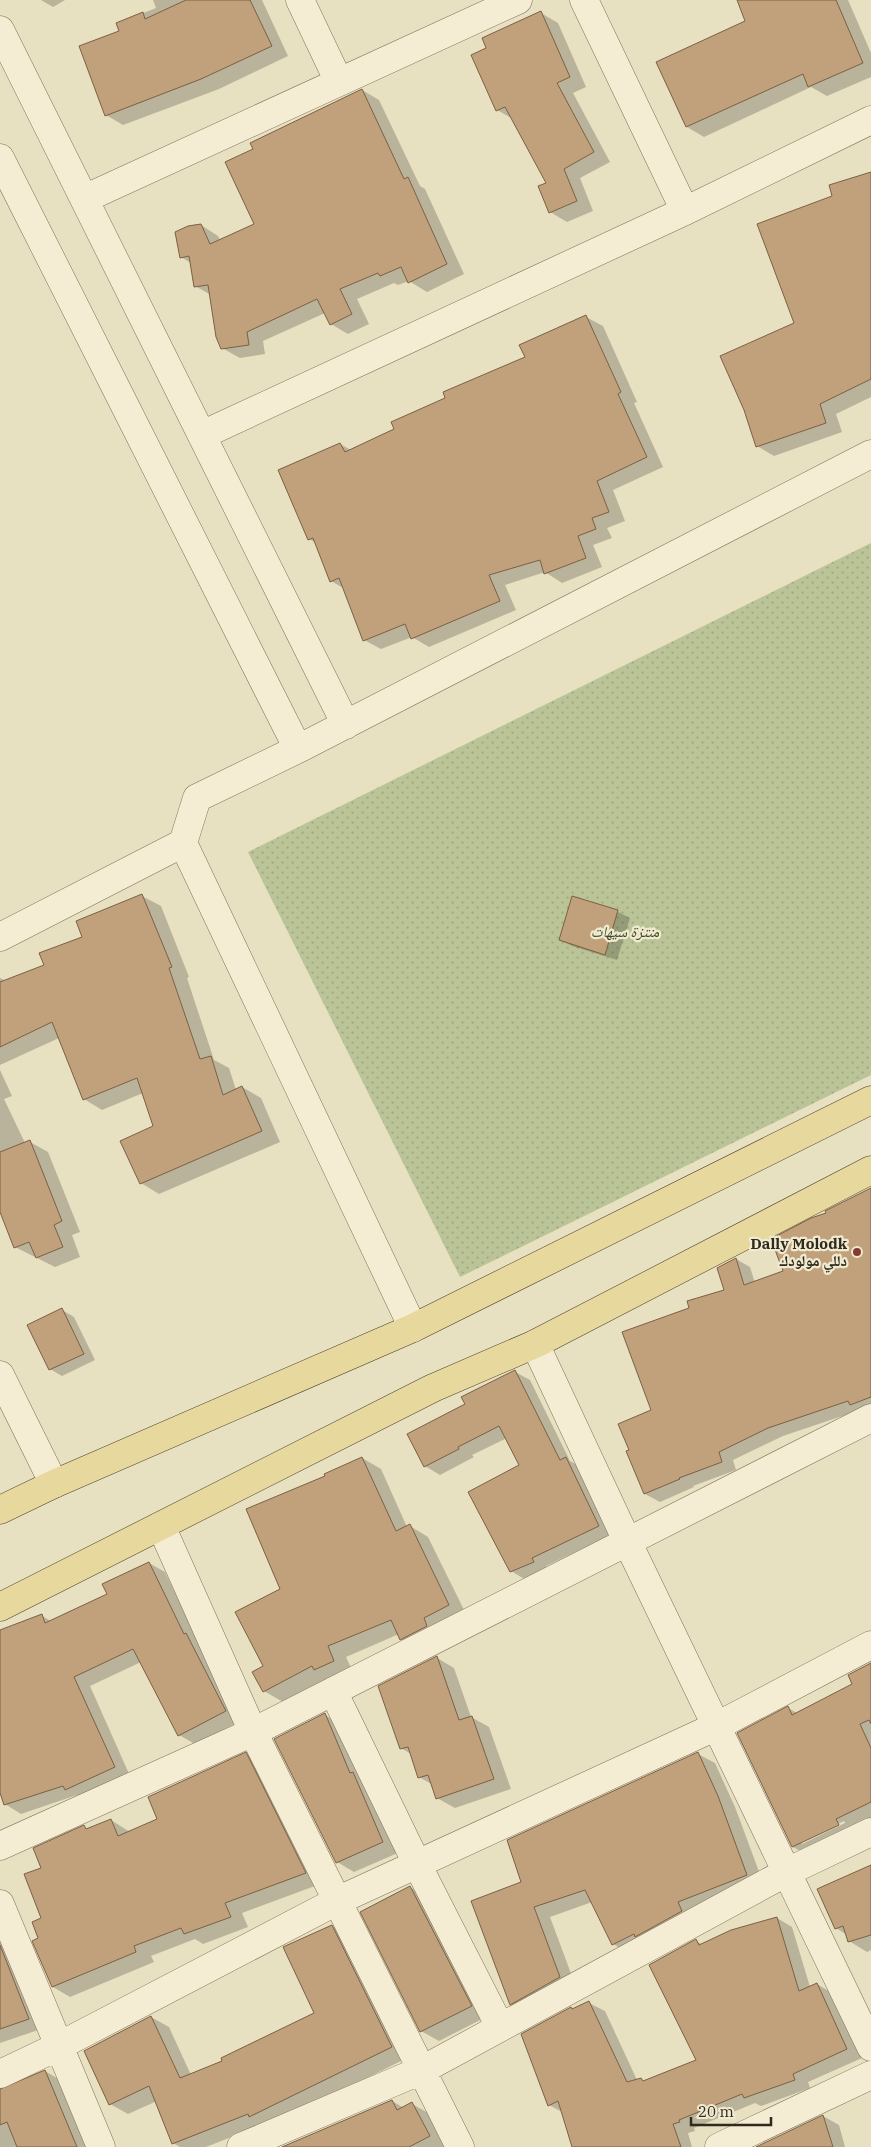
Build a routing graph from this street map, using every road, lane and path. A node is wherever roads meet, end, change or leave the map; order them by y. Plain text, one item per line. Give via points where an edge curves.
1 (300, 0) edge
2 (518, 0) edge
3 (584, 0) edge
4 (0, 30) edge
5 (339, 82) junction
6 (871, 120) edge
7 (0, 158) edge
8 (84, 199) junction
9 (685, 211) junction
10 (202, 435) junction
11 (871, 454) edge
12 (346, 725) junction
13 (298, 749) junction
14 (183, 843) junction
15 (0, 937) edge
16 (871, 1100) edge
17 (871, 1170) edge
18 (413, 1328) junction
19 (535, 1344) junction
20 (0, 1375) edge
21 (871, 1418) edge
22 (54, 1484) junction
23 (0, 1510) edge
24 (161, 1526) junction
25 (628, 1543) junction
26 (0, 1607) edge
27 (871, 1646) edge
28 (333, 1691) junction
29 (716, 1726) junction
30 (253, 1732) junction
31 (871, 1832) edge
32 (0, 1846) edge
33 (417, 1864) junction
34 (786, 1872) junction
35 (337, 1901) junction
36 (0, 1904) edge
37 (500, 2028) junction
38 (59, 2046) junction
39 (871, 2047) edge
40 (422, 2070) junction
41 (0, 2074) edge
42 (871, 2075) edge
43 (101, 2147) edge
44 (242, 2147) edge
45 (460, 2147) edge
46 (719, 2147) edge

1 - 5 street
2 - 5 street
3 - 9 street
4 - 8 street
5 - 8 street
6 - 9 street
7 - 13 street
8 - 10 street
9 - 10 street
10 - 12 street
11 - 12 street
12 - 13 street
13 - 14 street via 197,798
14 - 15 street
14 - 18 street
16 - 18 main road
17 - 19 main road
18 - 22 main road
19 - 24 main road via 433,1388
19 - 25 street
20 - 22 street
21 - 25 street
22 - 23 main road
24 - 26 main road
24 - 30 street
25 - 28 street
25 - 29 street
27 - 29 street
28 - 30 street
28 - 33 street
29 - 33 street
29 - 34 street
30 - 32 street
30 - 35 street
31 - 34 street
33 - 35 street
33 - 37 street
34 - 37 street
34 - 39 street
35 - 38 street
35 - 40 street
36 - 38 street
37 - 40 street
38 - 41 street
38 - 43 street
40 - 44 street
40 - 45 street
42 - 46 street

